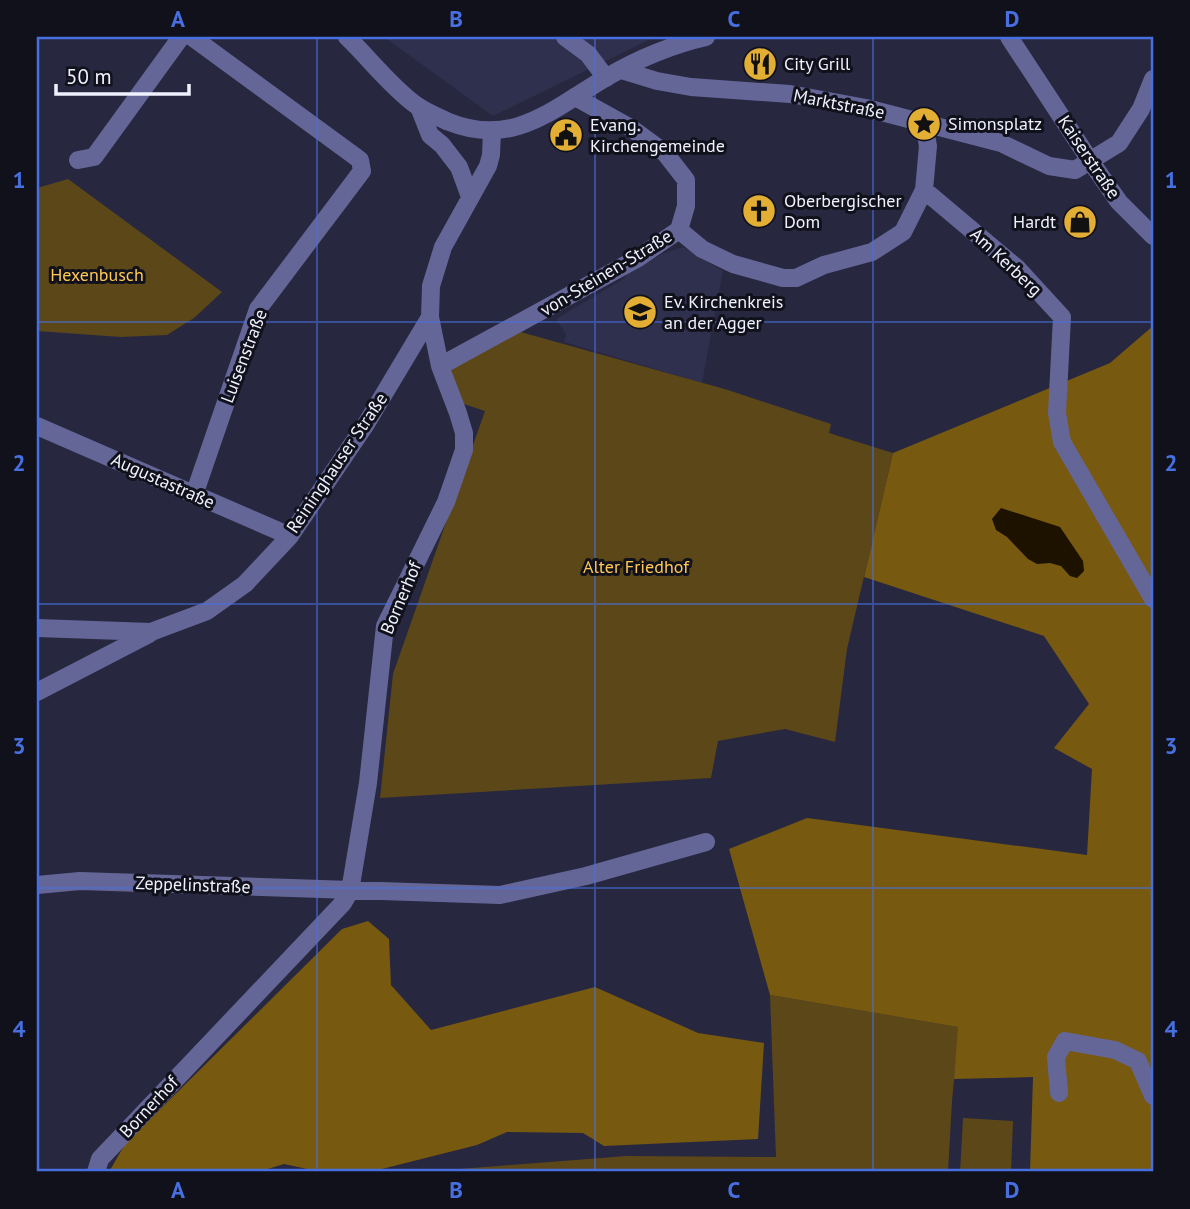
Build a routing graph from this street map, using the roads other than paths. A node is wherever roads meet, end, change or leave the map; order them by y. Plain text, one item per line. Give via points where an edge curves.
1 (181, 37) edge
2 (192, 37) edge
3 (347, 37) edge
4 (565, 37) edge
5 (706, 37) edge
6 (1009, 37) edge
7 (614, 74) junction
8 (1153, 79) edge
9 (575, 97) junction
10 (419, 107) junction
11 (1147, 113) edge
12 (925, 124) junction
13 (492, 131) junction
14 (78, 160) dead end
15 (1091, 162) junction
16 (924, 190) junction
17 (470, 197) junction
18 (678, 230) junction
19 (1153, 236) edge
20 (430, 317) junction
21 (440, 366) junction
22 (37, 426) edge
23 (194, 495) junction
24 (290, 536) junction
25 (1153, 599) edge
26 (37, 628) edge
27 (151, 632) junction
28 (37, 692) edge
29 (706, 842) dead end
30 (37, 885) edge
31 (350, 891) junction
32 (1059, 1093) dead end
33 (1153, 1096) edge
34 (96, 1172) edge

1 - 14 street via 94,157
2 - 23 street, Luisenstraße via 360,160 362,170 258,309
3 - 10 street
4 - 7 street
5 - 7 street via 680,43
6 - 15 street, Kaiserstraße
7 - 9 street
7 - 12 street, Marktstraße via 691,87 823,99
8 - 11 street
9 - 13 street via 535,120
9 - 18 street, von-Steinen-Straße via 665,153 686,180 686,206
10 - 13 street via 458,125
10 - 17 street via 430,135 459,167
11 - 15 street via 1119,143
12 - 15 street, Marktstraße via 1001,143 1049,166 1075,170
12 - 16 street
13 - 17 street, Reininghauser Straße via 488,166
15 - 19 street, Kaiserstraße via 1119,202
16 - 18 street via 903,232 872,252 796,278 733,264 702,249
16 - 25 street, Am Kerberg via 1018,269 1062,317 1057,413 1062,442
17 - 20 street, Reininghauser Straße via 443,247 431,286
18 - 21 street, von-Steinen-Straße via 638,258
20 - 21 street, Bornerhof
20 - 24 street, Reininghauser Straße via 366,424
21 - 31 street, Bornerhof via 464,433 464,450 446,502 385,626 368,783
22 - 23 street, Augustastraße
23 - 24 street, Augustastraße
24 - 27 street, Reininghauser Straße via 245,584 207,611
26 - 27 street, Reininghauser Straße
27 - 28 street
29 - 31 street via 500,895
30 - 31 street, Zeppelinstraße via 80,881
31 - 34 street, Bornerhof via 100,1159
32 - 33 street via 1056,1057 1065,1041 1115,1050 1138,1060

